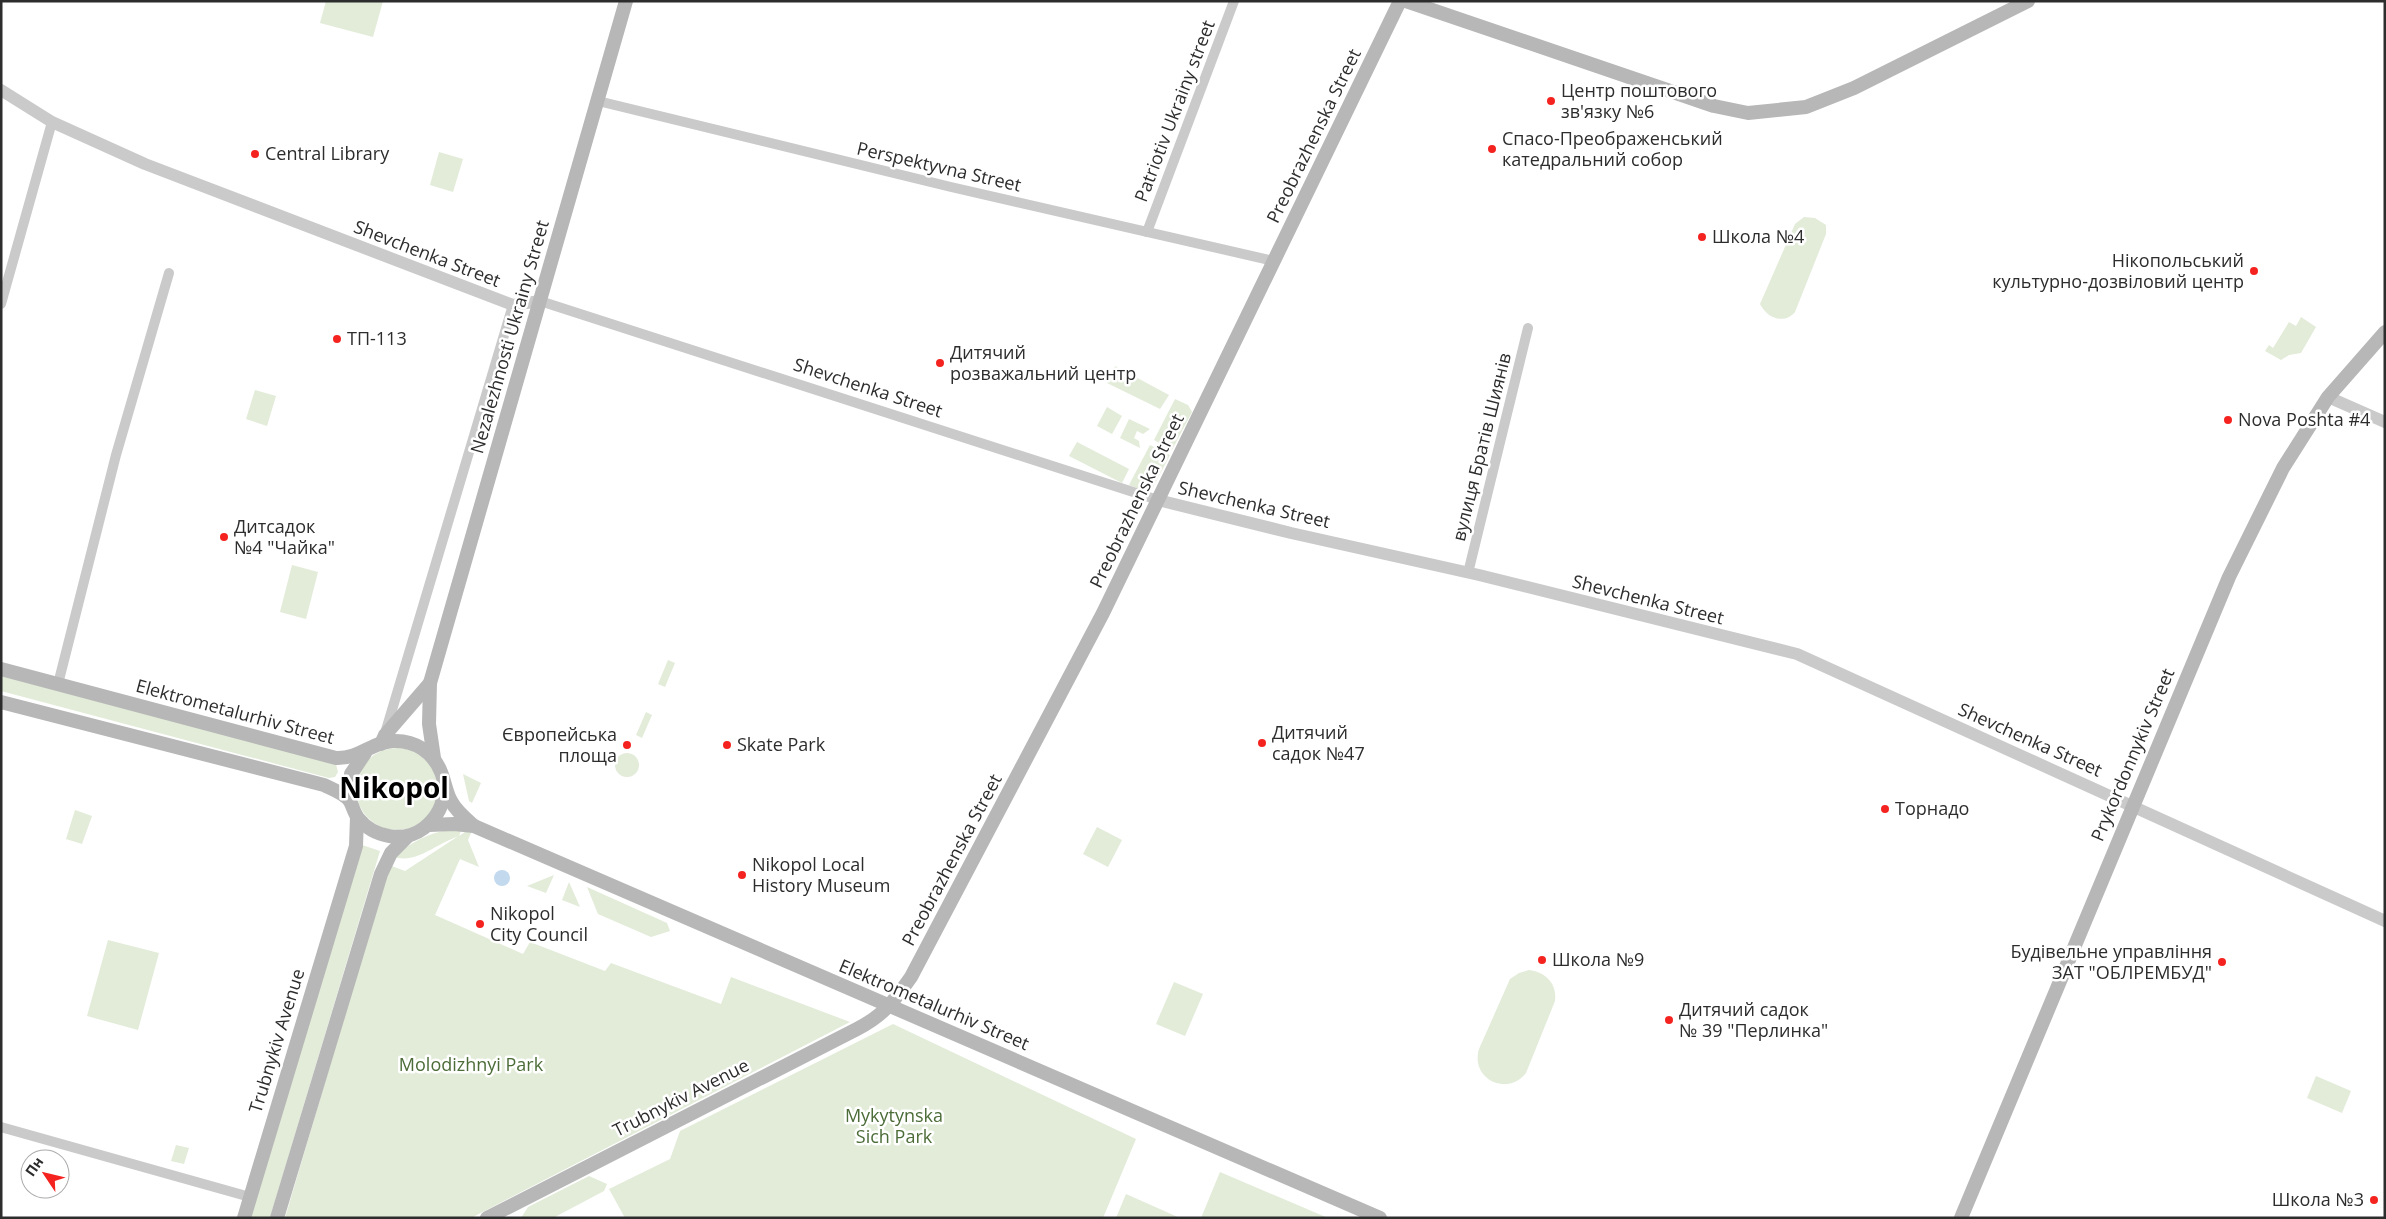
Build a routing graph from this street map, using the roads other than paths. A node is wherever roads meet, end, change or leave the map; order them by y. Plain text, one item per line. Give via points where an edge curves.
1 (626, 1) edge
2 (1234, 1) edge
3 (1400, 1) edge
4 (1406, 1) edge
5 (2028, 1) edge
6 (1, 90) edge
7 (598, 101) junction
8 (52, 122) junction
9 (1146, 232) junction
10 (1274, 261) junction
11 (169, 272) dead end
12 (540, 301) junction
13 (1, 304) edge
14 (513, 305) junction
15 (1528, 328) dead end
16 (2385, 332) edge
17 (2328, 397) junction
18 (2385, 422) edge
19 (1158, 500) junction
20 (1468, 573) junction
21 (1, 669) edge
22 (430, 683) junction
23 (58, 684) junction
24 (1, 702) edge
25 (383, 739) junction
26 (366, 752) junction
27 (434, 758) junction
28 (444, 787) junction
29 (350, 801) junction
30 (2132, 805) junction
31 (357, 817) junction
32 (429, 825) junction
33 (474, 826) junction
34 (408, 836) junction
35 (2385, 921) edge
36 (890, 1007) junction
37 (1, 1127) edge
38 (250, 1197) junction
39 (509, 1213) edge
40 (244, 1218) edge
41 (277, 1218) edge
42 (487, 1218) edge
43 (1380, 1218) edge
44 (1961, 1218) edge

1 - 7 main road, Nezalezhnosti Ukrainy Street
2 - 9 street, Patriotiv Ukrainy street
3 - 10 main road, Preobrazhenska Street
4 - 5 main road via 1714,106 1748,113 1806,107 1854,88
6 - 8 street, Shevchenka Street
7 - 9 street, Perspektyvna Street
7 - 12 main road, Nezalezhnosti Ukrainy Street
8 - 13 street
8 - 14 street, Shevchenka Street via 145,164
9 - 10 street, Perspektyvna Street
10 - 19 main road, Preobrazhenska Street
11 - 23 street via 116,454
12 - 14 street, Shevchenka Street
12 - 19 street, Shevchenka Street
12 - 22 main road, Nezalezhnosti Ukrainy Street
14 - 25 street
15 - 20 street, вулиця Братів Шиянів
16 - 17 main road, Prykordonnykiv Street
17 - 18 street
17 - 30 main road, Prykordonnykiv Street via 2283,468 2229,577
19 - 20 street, Shevchenka Street
19 - 36 main road, Preobrazhenska Street via 1103,613 911,977
20 - 30 street, Shevchenka Street via 1797,654
21 - 23 main road, Elektrometalurhiv Street
22 - 25 main road
22 - 27 main road via 429,724
23 - 26 main road, Elektrometalurhiv Street via 330,757 342,758
24 - 29 main road via 317,783
25 - 26 main road, Elektrometalurhiv Street
25 - 27 main road, Elektrometalurhiv Street via 419,746
26 - 29 main road via 351,774
27 - 28 main road, Elektrometalurhiv Street
28 - 32 main road via 441,806
28 - 33 main road, Elektrometalurhiv Street via 452,802
29 - 31 main road, Elektrometalurhiv Street
30 - 35 street, Shevchenka Street
30 - 44 main road, Prykordonnykiv Street
31 - 34 main road, Elektrometalurhiv Street via 380,834
31 - 38 main road, Trubnykiv Avenue via 356,846
32 - 33 main road, Elektrometalurhiv Street
32 - 34 main road, Elektrometalurhiv Street
33 - 36 main road, Elektrometalurhiv Street
34 - 41 main road via 391,853 381,874
36 - 39 main road, Trubnykiv Avenue via 872,1021
36 - 43 main road, Elektrometalurhiv Street
37 - 38 street
38 - 40 main road, Trubnykiv Avenue
39 - 42 main road, Trubnykiv Avenue

